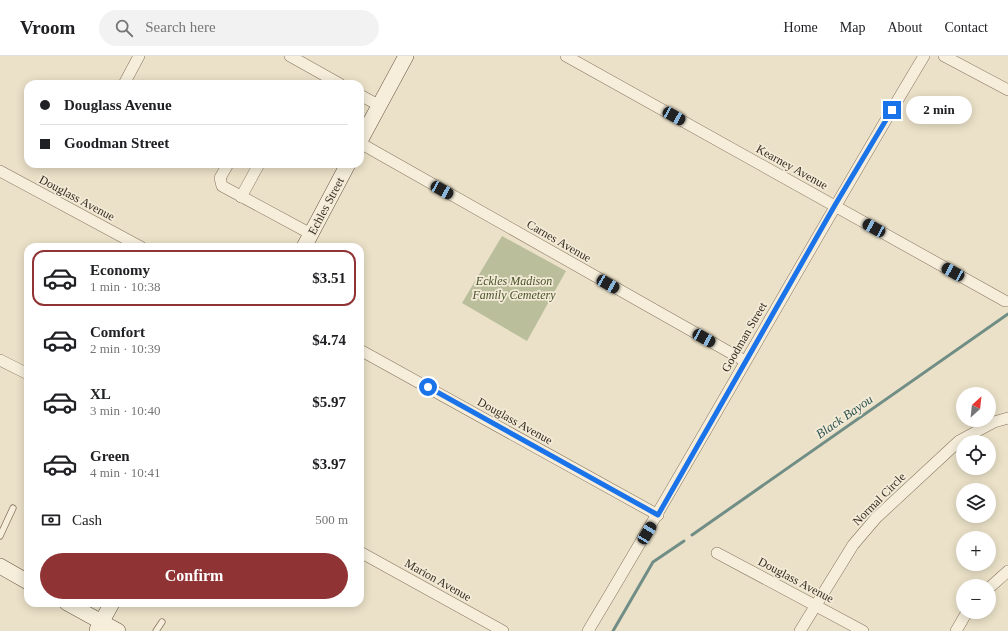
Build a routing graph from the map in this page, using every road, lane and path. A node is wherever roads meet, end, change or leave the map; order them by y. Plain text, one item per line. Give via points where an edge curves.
1 (139, 56) edge
2 (290, 56) edge
3 (406, 56) edge
4 (566, 56) edge
5 (924, 56) edge
6 (944, 56) edge
7 (126, 80) edge
8 (333, 80) edge
9 (1008, 90) edge
10 (364, 97) edge
11 (380, 106) junction
12 (364, 135) edge
13 (364, 144) edge
14 (226, 168) edge
15 (257, 168) edge
16 (346, 168) edge
17 (0, 171) edge
18 (241, 197) junction
19 (835, 205) junction
20 (311, 234) junction
21 (134, 243) edge
22 (306, 243) edge
23 (1005, 301) dead end
24 (364, 352) edge
25 (0, 360) edge
26 (745, 361) junction
27 (24, 372) edge
28 (1008, 418) edge
29 (13, 508) dead end
30 (658, 515) junction
31 (0, 536) edge
32 (717, 553) dead end
33 (364, 554) edge
34 (0, 566) edge
35 (1008, 571) edge
36 (24, 580) edge
37 (996, 582) edge
38 (814, 605) junction
39 (72, 607) edge
40 (110, 607) edge
41 (964, 619) edge
42 (162, 622) dead end
43 (99, 627) edge
44 (118, 631) edge
45 (156, 631) edge
46 (503, 631) edge
47 (588, 631) edge
48 (800, 631) edge
49 (863, 631) edge
50 (956, 631) edge

1 - 7 street
2 - 8 street
3 - 11 street
4 - 19 street, Kearney Avenue
5 - 19 street, Goodman Street
6 - 9 street
10 - 11 street
11 - 12 street
13 - 26 street, Carnes Avenue
14 - 18 street via 220,178 222,186
15 - 18 street
16 - 20 street, Echles Street
17 - 21 street, Douglass Avenue
18 - 20 street
19 - 23 street, Kearney Avenue
19 - 26 street, Goodman Street
20 - 22 street, Echles Street
24 - 30 street, Douglass Avenue
25 - 27 street
26 - 30 street, Goodman Street
28 - 38 street, Normal Circle via 994,422 959,441 876,518 853,545
29 - 31 lane
30 - 47 street, Goodman Street
32 - 38 street, Douglass Avenue
33 - 46 street, Marion Avenue
34 - 36 street
35 - 37 street
38 - 48 street, Normal Circle
38 - 49 street, Douglass Avenue
39 - 43 street
40 - 43 street
41 - 50 street
42 - 45 lane
43 - 44 street

